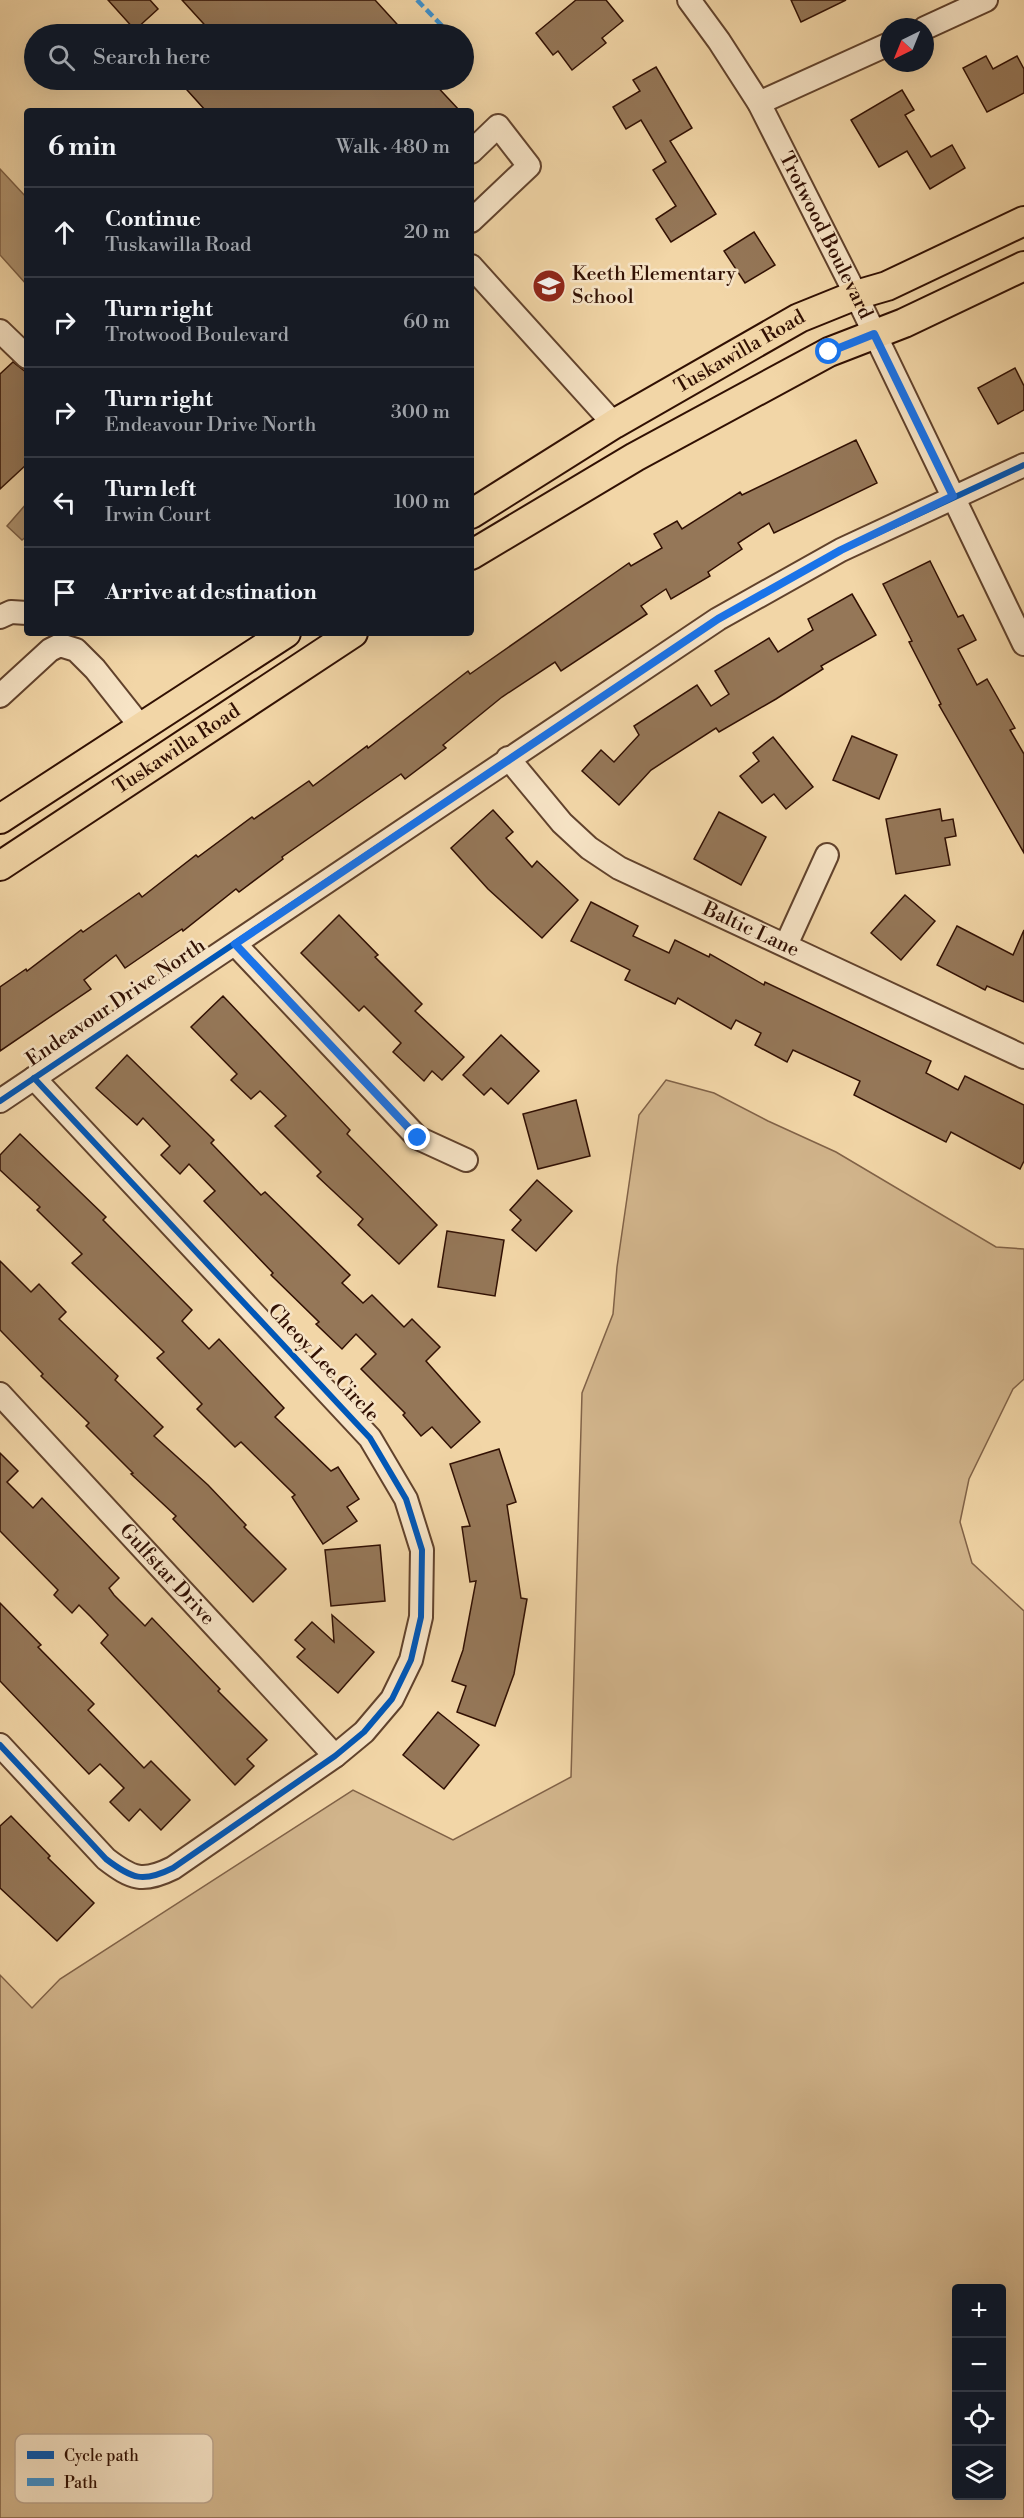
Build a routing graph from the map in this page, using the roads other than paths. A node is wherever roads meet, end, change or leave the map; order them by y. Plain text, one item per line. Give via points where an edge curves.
1 (689, 0) edge
2 (986, 0) edge
3 (934, 24) edge
4 (880, 48) edge
5 (759, 103) junction
6 (474, 149) edge
7 (474, 218) edge
8 (1024, 221) edge
9 (1024, 266) edge
10 (474, 269) edge
11 (856, 295) junction
12 (0, 330) edge
13 (874, 334) junction
14 (24, 354) edge
15 (614, 424) junction
16 (635, 457) junction
17 (1024, 465) edge
18 (953, 496) junction
19 (474, 512) edge
20 (474, 547) edge
21 (24, 613) edge
22 (0, 617) edge
23 (83, 636) edge
24 (281, 636) edge
25 (348, 636) edge
26 (1024, 644) edge
27 (0, 696) edge
28 (147, 723) junction
29 (508, 758) junction
30 (0, 819) edge
31 (827, 855) dead end
32 (0, 866) edge
33 (235, 944) junction
34 (786, 945) junction
35 (1024, 1057) edge
36 (34, 1078) junction
37 (0, 1101) edge
38 (466, 1160) dead end
39 (0, 1394) edge
40 (0, 1745) edge
41 (335, 1756) junction

1 - 5 street, Trotwood Boulevard
2 - 3 street
4 - 5 street
5 - 11 street, Trotwood Boulevard
6 - 7 street via 498,126 529,166
8 - 11 main road, Tuskawilla Road via 887,285
9 - 13 main road, Tuskawilla Road
10 - 15 street
11 - 13 street, Trotwood Boulevard
11 - 15 main road, Tuskawilla Road via 799,318
12 - 14 street
13 - 16 main road, Tuskawilla Road via 829,352
13 - 18 street, Trotwood Boulevard
15 - 16 main road
15 - 19 main road, Tuskawilla Road
16 - 20 main road, Tuskawilla Road
17 - 18 street, Endeavour Drive North
18 - 26 street, Trotwood Boulevard
18 - 29 street, Endeavour Drive North via 841,550 718,619
21 - 22 street via 11,612
23 - 28 street via 110,666
24 - 28 main road, Tuskawilla Road
25 - 32 main road, Tuskawilla Road
27 - 28 street via 60,645 76,650
28 - 30 main road, Tuskawilla Road
29 - 33 street, Endeavour Drive North
29 - 34 street, Baltic Lane via 562,823 589,848 619,868
31 - 34 street
33 - 36 street, Endeavour Drive North
33 - 38 street via 418,1138
34 - 35 street, Baltic Lane
36 - 37 street, Endeavour Drive North
36 - 41 street, Cheoy Lee Circle via 370,1438 406,1499 422,1550 421,1617 411,1660 392,1699 364,1732
39 - 41 street, Gulfstar Drive
40 - 41 street, Cheoy Lee Circle via 106,1859 139,1879 173,1868

